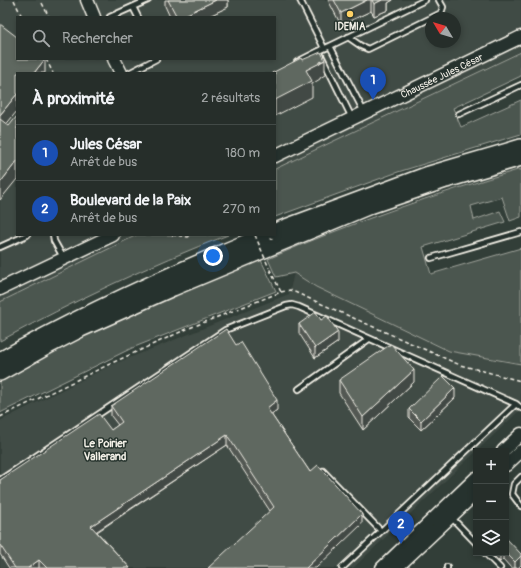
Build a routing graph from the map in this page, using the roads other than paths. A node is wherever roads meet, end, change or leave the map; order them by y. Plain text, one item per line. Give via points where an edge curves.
1 (87, 0) edge
2 (148, 0) edge
3 (300, 0) edge
4 (425, 0) edge
5 (439, 0) edge
6 (133, 7) junction
7 (441, 12) edge
8 (94, 16) edge
9 (112, 16) edge
10 (138, 16) edge
11 (425, 21) edge
12 (348, 37) junction
13 (521, 37) edge
14 (330, 46) junction
15 (324, 48) junction
16 (319, 51) junction
17 (114, 60) edge
18 (154, 60) edge
19 (292, 64) edge
20 (120, 72) edge
21 (131, 72) edge
22 (521, 84) edge
23 (364, 112) junction
24 (459, 114) dead end
25 (352, 118) junction
26 (521, 147) edge
27 (276, 156) edge
28 (521, 158) edge
29 (276, 231) edge
30 (521, 232) edge
31 (25, 236) edge
32 (53, 236) edge
33 (111, 236) edge
34 (262, 236) edge
35 (0, 248) edge
36 (64, 258) junction
37 (431, 258) dead end
38 (0, 289) edge
39 (369, 339) junction
40 (0, 360) edge
41 (0, 373) edge
42 (300, 389) dead end
43 (516, 404) junction
44 (521, 408) edge
45 (521, 434) edge
46 (506, 448) edge
47 (521, 451) edge
48 (509, 462) edge
49 (323, 471) edge
50 (521, 477) edge
51 (0, 480) edge
52 (473, 481) edge
53 (473, 496) edge
54 (521, 506) edge
55 (451, 517) junction
56 (381, 531) junction
57 (473, 540) edge
58 (488, 556) edge
59 (342, 568) edge
60 (382, 568) edge
61 (396, 568) edge
62 (500, 568) edge

1 - 8 main road
2 - 6 lane
3 - 15 lane
4 - 12 lane
5 - 7 lane via 443,7
6 - 9 lane
6 - 10 lane
11 - 12 lane via 368,49
12 - 14 lane
13 - 23 main road, Chaussée Jules César
14 - 15 lane
14 - 23 lane
15 - 16 lane
16 - 19 lane
16 - 25 lane
17 - 20 main road
18 - 21 lane
22 - 24 lane
23 - 25 main road, Chaussée Jules César
25 - 27 main road, Chaussée Jules César
26 - 29 highway via 426,175
28 - 41 highway via 446,180 318,227 81,329
30 - 37 lane
31 - 35 lane
32 - 36 lane
33 - 36 main road
34 - 40 highway via 75,319
36 - 38 main road
39 - 42 lane
39 - 43 lane
39 - 51 lane via 299,307 286,306 225,330
43 - 44 lane
43 - 56 lane
45 - 46 main road
47 - 48 main road
49 - 56 lane
50 - 54 lane via 514,484 512,494
52 - 60 main road
53 - 55 main road
55 - 57 lane
55 - 61 main road
56 - 59 lane
58 - 62 lane

